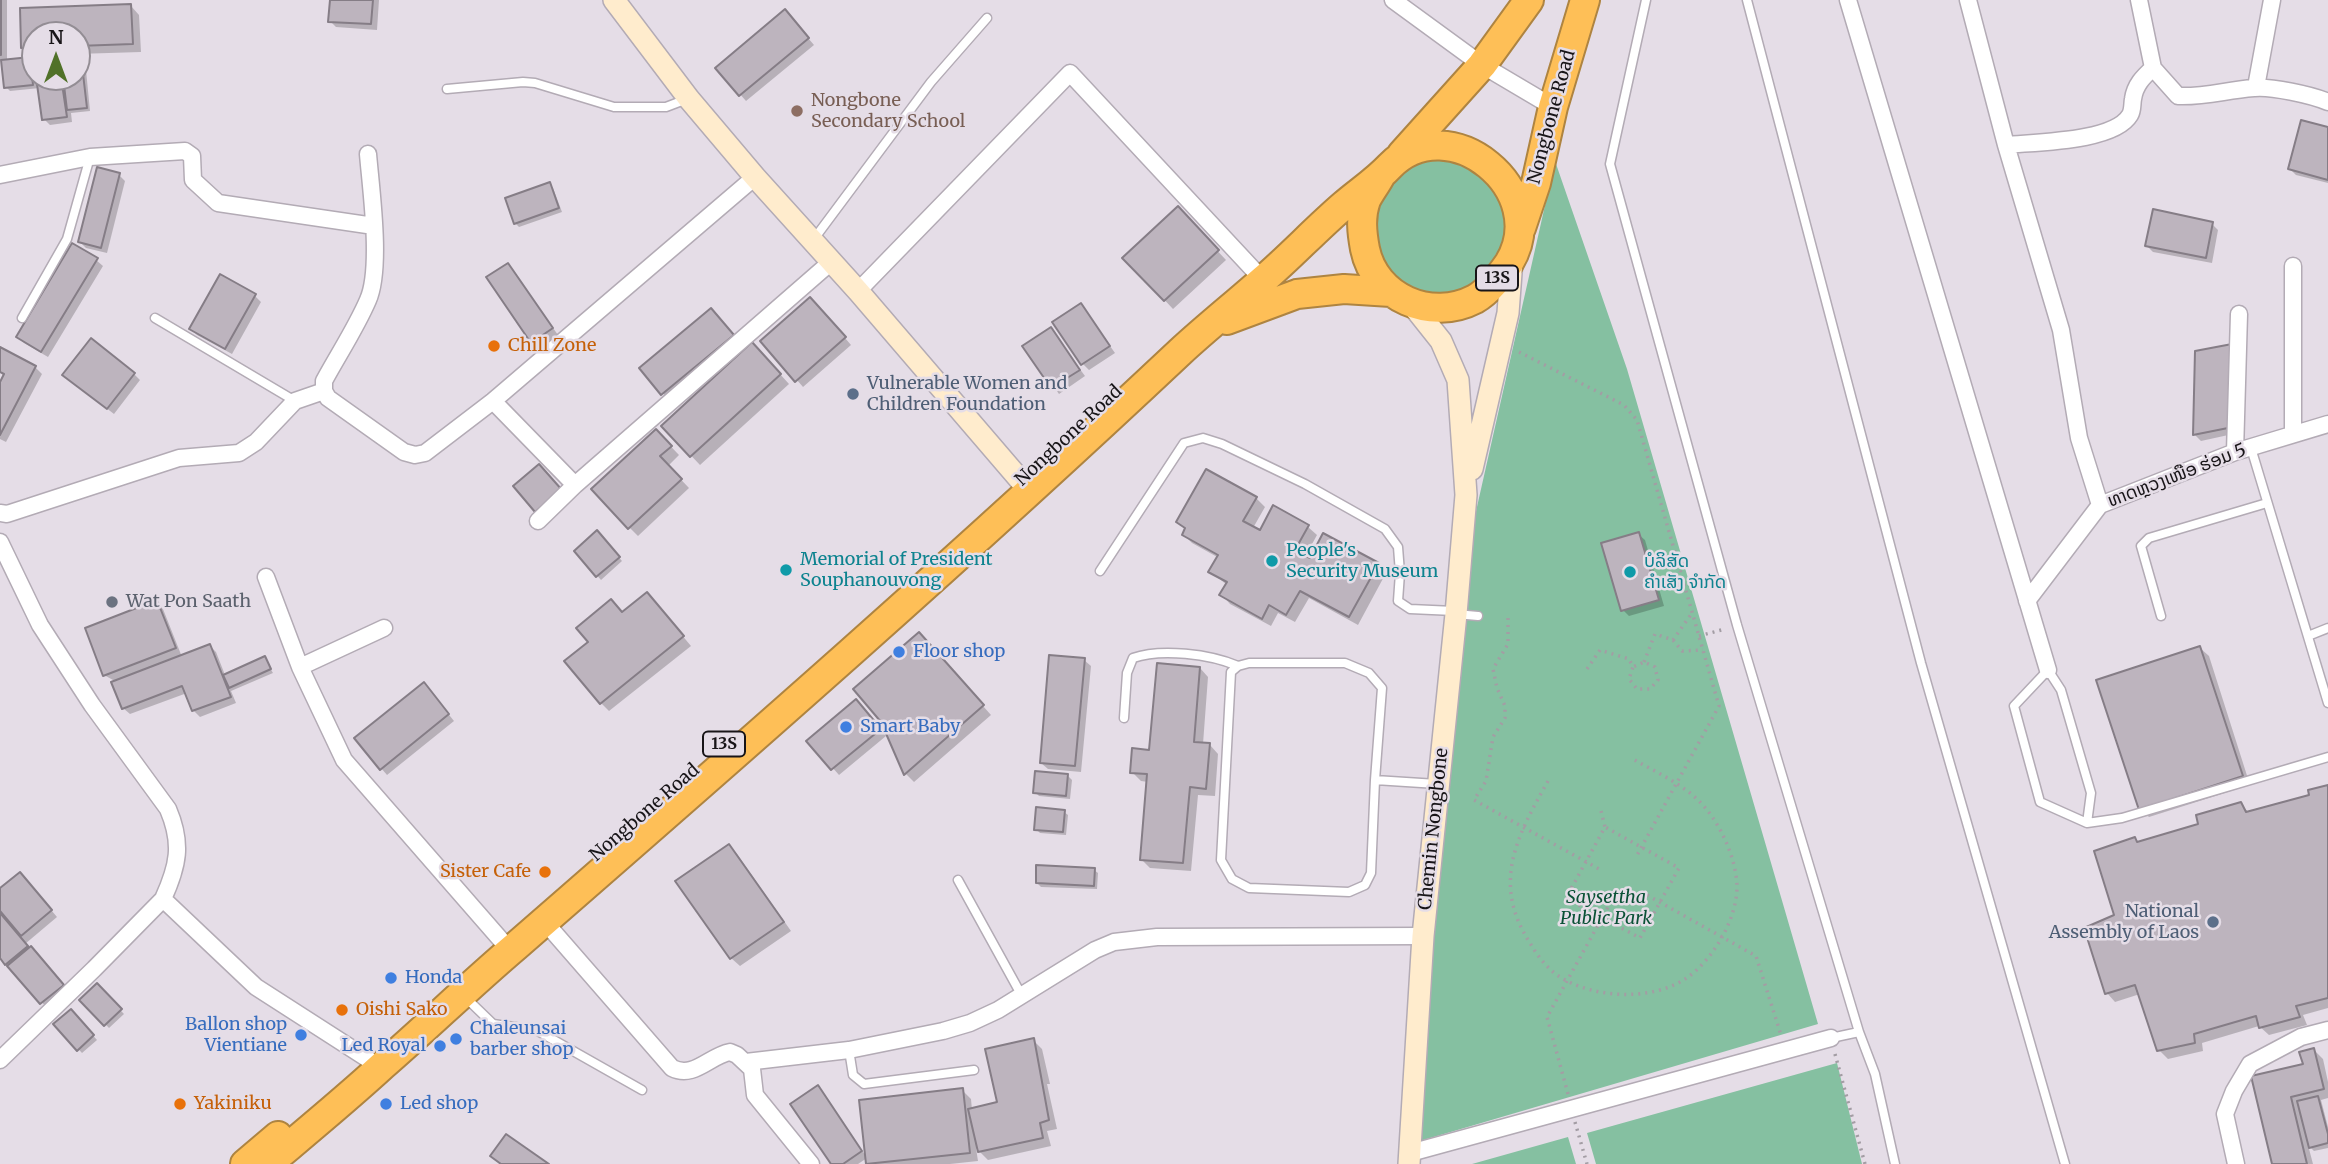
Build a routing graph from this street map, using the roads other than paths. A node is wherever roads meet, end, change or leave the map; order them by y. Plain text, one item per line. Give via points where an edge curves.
1 (614, 0) edge
2 (1393, 0) edge
3 (1530, 0) edge
4 (1585, 0) edge
5 (1646, 0) edge
6 (1747, 0) edge
7 (1849, 0) edge
8 (1968, 0) edge
9 (2139, 0) edge
10 (2272, 0) edge
11 (987, 18) dead end
12 (1482, 65) junction
13 (2153, 68) junction
14 (2256, 87) junction
15 (447, 89) dead end
16 (690, 99) junction
17 (2328, 102) edge
18 (1553, 107) junction
19 (2006, 145) junction
20 (368, 154) dead end
21 (90, 157) junction
22 (1391, 165) junction
23 (0, 174) edge
24 (755, 177) junction
25 (374, 226) junction
26 (813, 241) junction
27 (1515, 247) junction
28 (831, 262) junction
29 (2293, 266) dead end
30 (1263, 280) junction
31 (858, 291) junction
32 (1401, 297) junction
33 (2239, 314) dead end
34 (155, 317) dead end
35 (22, 318) dead end
36 (1205, 328) junction
37 (324, 391) junction
38 (295, 401) junction
39 (493, 401) junction
40 (2328, 424) edge
41 (2293, 433) junction
42 (2243, 450) junction
43 (1021, 481) junction
44 (575, 485) junction
45 (1466, 495) junction
46 (2267, 503) junction
47 (2100, 505) junction
48 (0, 513) edge
49 (538, 521) dead end
50 (0, 542) edge
51 (1100, 571) dead end
52 (266, 577) dead end
53 (2027, 601) junction
54 (1464, 614) junction
55 (2161, 616) dead end
56 (384, 628) dead end
57 (2328, 628) edge
58 (2308, 635) junction
59 (1238, 666) junction
60 (300, 667) junction
61 (2048, 670) junction
62 (2328, 703) edge
63 (1124, 718) dead end
64 (2328, 757) edge
65 (1375, 780) junction
66 (1438, 784) junction
67 (2087, 823) junction
68 (958, 880) dead end
69 (163, 899) junction
70 (544, 921) junction
71 (1423, 936) junction
72 (501, 940) junction
73 (462, 994) junction
74 (1022, 996) junction
75 (2328, 1030) edge
76 (1859, 1032) junction
77 (1830, 1038) joint
78 (849, 1050) junction
79 (368, 1059) junction
80 (0, 1060) edge
81 (746, 1062) junction
82 (974, 1070) dead end
83 (642, 1090) dead end
84 (1410, 1158) edge
85 (245, 1164) edge
86 (268, 1164) edge
87 (811, 1164) edge
88 (1895, 1164) edge
89 (2065, 1164) edge
90 (2236, 1164) edge

1 - 16 street
2 - 12 street
3 - 12 highway, Nongbone Road / 13S
4 - 18 highway, Nongbone Road / 13S
5 - 76 lane via 1610,164 1737,625
6 - 89 lane via 1921,663
7 - 53 street
8 - 19 street
9 - 13 street
10 - 14 street
11 - 26 lane via 931,82
12 - 18 street
12 - 22 highway, Nongbone Road / 13S
13 - 14 street via 2178,96 2203,97
13 - 19 street via 2139,80 2132,113 2121,125 2105,132
14 - 17 street
15 - 16 lane via 535,83 614,107 666,107
16 - 24 street
18 - 27 highway, Nongbone Road / 13S via 1536,183
19 - 47 street via 2061,330 2079,438
20 - 25 street
21 - 23 street
21 - 25 street via 185,151 192,156 192,180 218,203
21 - 35 lane via 67,239
22 - 27 highway, Nongbone Road / 13S via 1431,146 1461,148 1488,162 1511,188 1518,212
22 - 30 highway, Nongbone Road / 13S
22 - 32 highway, Nongbone Road / 13S via 1366,201 1361,229 1368,267
24 - 26 street
24 - 39 street
25 - 37 street via 369,299 324,381
26 - 28 street
27 - 32 highway, Nongbone Road / 13S via 1488,290 1471,301 1428,307
27 - 45 street, Nongbone Road via 1508,313
28 - 31 street
28 - 44 street
29 - 41 street
30 - 31 street via 1070,73
30 - 36 highway, Nongbone Road / 13S
31 - 43 street
32 - 36 highway, Nongbone Road / 13S via 1344,289 1297,294
32 - 45 street via 1441,341 1458,380
33 - 42 street
34 - 38 lane
36 - 43 highway, Nongbone Road / 13S via 1162,351
36 - 70 highway, Nongbone Road / 13S via 1032,491
37 - 38 street
37 - 39 street via 404,452 415,455 425,453
38 - 48 street via 256,442 239,453 179,458
39 - 44 street
40 - 41 street, ທາດຫຼວງເໜືອ ຮ່ອມ 5
41 - 42 street, ທາດຫຼວງເໜືອ ຮ່ອມ 5
42 - 46 lane
42 - 47 street, ທາດຫຼວງເໜືອ ຮ່ອມ 5
43 - 72 highway, Nongbone Road / 13S
44 - 49 street
45 - 54 street, Chemin Nongbone via 1469,544
46 - 55 lane via 2149,538 2141,546
46 - 58 lane
47 - 53 street, ທາດຫຼວງເໜືອ ຮ່ອມ 5
50 - 69 street via 40,625 174,822 178,857
51 - 54 lane via 1184,443 1203,438 1269,465 1385,529 1398,547 1398,601 1410,609
52 - 60 street
53 - 61 street
54 - 66 street, Chemin Nongbone
56 - 60 street
57 - 58 lane
58 - 62 lane
59 - 63 lane via 1201,656 1147,653 1133,658 1127,673
59 - 65 lane via 1345,663 1369,673 1382,688
59 - 65 lane via 1231,673 1221,860 1232,879 1249,888 1349,892 1365,885 1371,873
60 - 72 street via 344,760
61 - 67 lane via 2061,690 2091,793
61 - 67 lane via 2014,706 2040,802
64 - 67 lane via 2122,818
65 - 66 lane
66 - 71 street, Chemin Nongbone
68 - 74 lane
69 - 79 street via 257,987
69 - 80 street
70 - 73 highway, Nongbone Road / 13S
70 - 81 street via 672,1068 692,1071 730,1052
71 - 74 street via 1134,939 1095,950
71 - 84 street, Chemin Nongbone
72 - 79 highway, Nongbone Road / 13S
73 - 83 lane via 493,1024 536,1030
73 - 86 highway, Nongbone Road / 13S
74 - 78 street via 970,1023
75 - 90 street via 2301,1037 2250,1064 2225,1114
76 - 77 lane
76 - 88 lane via 1875,1074
77 - 84 street
78 - 81 street
78 - 82 lane via 853,1075 864,1084
79 - 85 highway, Nongbone Road / 13S
81 - 87 street via 754,1075 755,1095

